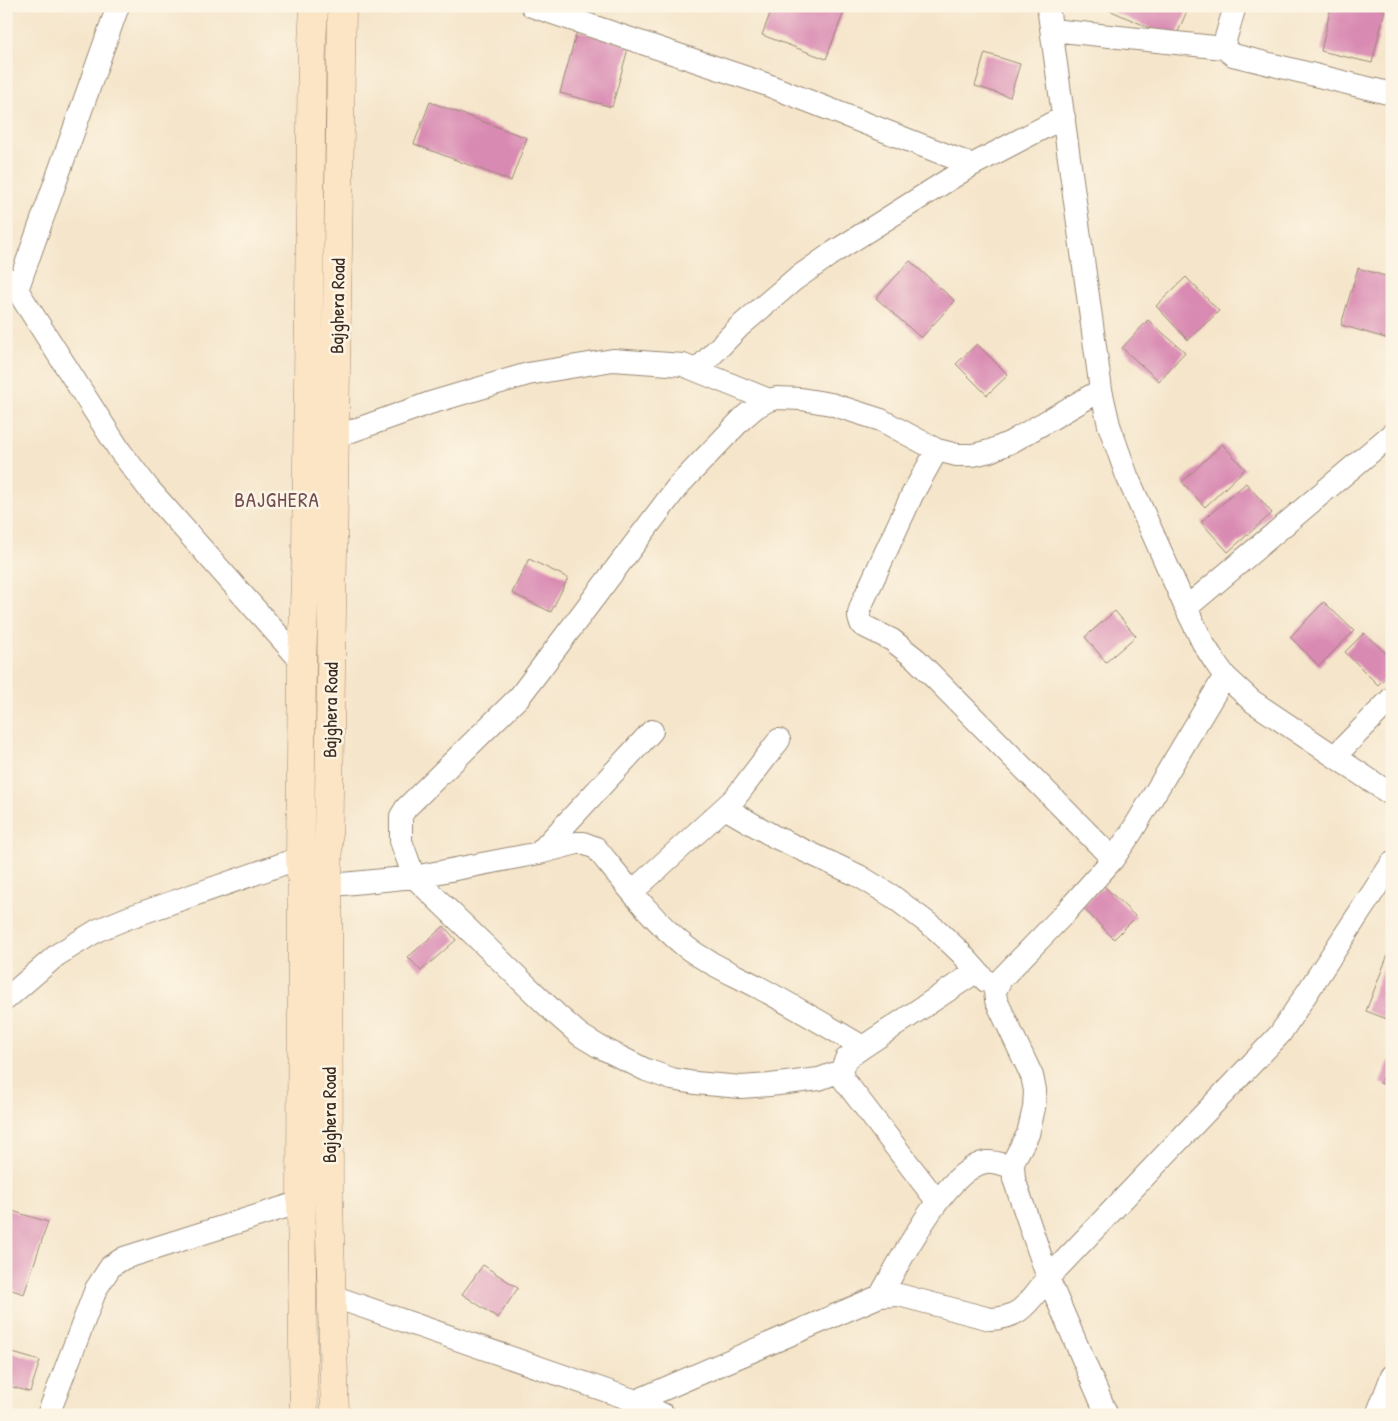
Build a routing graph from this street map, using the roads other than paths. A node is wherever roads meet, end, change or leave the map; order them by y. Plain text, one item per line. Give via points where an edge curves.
1 (118, 6) edge
2 (314, 6) edge
3 (342, 6) edge
4 (532, 6) edge
5 (1048, 6) edge
6 (1235, 6) edge
7 (1052, 30) junction
8 (1224, 48) junction
9 (1392, 94) edge
10 (1064, 116) junction
11 (972, 165) junction
12 (11, 284) edge
13 (697, 370) junction
14 (1101, 390) junction
15 (768, 400) junction
16 (1392, 434) edge
17 (335, 437) junction
18 (936, 450) junction
19 (1186, 608) junction
20 (302, 662) junction
21 (1225, 676) junction
22 (1392, 698) edge
23 (652, 731) dead end
24 (779, 740) dead end
25 (1335, 756) junction
26 (1392, 795) edge
27 (725, 808) junction
28 (539, 853) junction
29 (328, 854) junction
30 (300, 858) junction
31 (1113, 859) junction
32 (1392, 863) edge
33 (414, 877) junction
34 (328, 885) junction
35 (302, 888) junction
36 (632, 892) junction
37 (977, 971) junction
38 (995, 990) junction
39 (6, 999) edge
40 (863, 1047) junction
41 (841, 1071) junction
42 (1012, 1167) junction
43 (937, 1201) junction
44 (301, 1202) junction
45 (1048, 1278) junction
46 (332, 1296) junction
47 (880, 1296) junction
48 (1392, 1376) edge
49 (636, 1401) junction
50 (48, 1415) edge
51 (304, 1415) edge
52 (335, 1415) edge
53 (664, 1415) edge
54 (1107, 1415) edge
55 (1377, 1415) edge

1 - 12 street
2 - 20 main road, Bajghera Road
3 - 17 main road, Bajghera Road
4 - 11 street via 765,84
5 - 7 street
6 - 8 street
7 - 8 street
7 - 10 street
8 - 9 street via 1233,55
10 - 11 street
10 - 14 street
11 - 13 street via 794,280 739,327
12 - 20 street via 120,451 149,489
13 - 15 street
13 - 17 street via 683,365 613,360 560,368 430,402
14 - 18 street via 990,451 957,455
14 - 19 street via 1126,476
15 - 18 street via 801,398 831,404 880,420
15 - 33 street via 743,418 678,486 520,696 406,808 401,816 401,840
16 - 19 street
17 - 29 main road, Bajghera Road
18 - 31 street via 864,599 860,621 916,659
19 - 21 street via 1203,643
20 - 30 main road, Bajghera Road
21 - 25 street via 1252,701
21 - 31 street via 1132,833
22 - 25 street
23 - 28 street
24 - 27 street
25 - 26 street
27 - 36 street
27 - 37 street via 892,896 937,930
28 - 33 street
28 - 36 street via 577,843 593,846
29 - 30 street
29 - 34 main road, Bajghera Road
30 - 35 main road, Bajghera Road
30 - 39 street via 98,930 57,955
31 - 38 street via 1001,979
32 - 45 street via 1280,1034
33 - 34 street
33 - 41 street via 580,1035 646,1070 672,1079 741,1087 820,1079
34 - 35 street
34 - 46 main road, Bajghera Road
35 - 44 main road, Bajghera Road
36 - 40 street via 695,954
37 - 38 street
37 - 40 street
38 - 42 street via 996,1000 1032,1076 1035,1090 1028,1134
40 - 41 street via 846,1059
41 - 43 street via 844,1080
42 - 43 street via 990,1162 975,1166
42 - 45 street
43 - 47 street
44 - 50 street via 124,1258 110,1266 96,1289
44 - 51 main road, Bajghera Road
45 - 47 street via 1021,1310 1002,1319 981,1318 899,1295
45 - 54 street
46 - 49 street
46 - 52 main road, Bajghera Road
47 - 49 street
48 - 55 street
49 - 53 street

